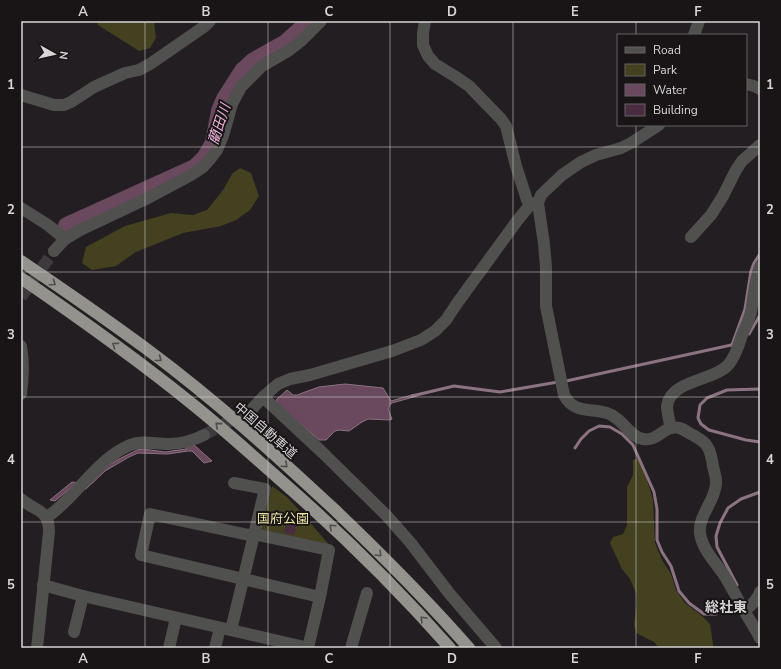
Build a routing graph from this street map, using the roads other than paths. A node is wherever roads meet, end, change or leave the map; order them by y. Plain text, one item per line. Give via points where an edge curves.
1 (210, 21) edge
2 (321, 21) edge
3 (425, 21) edge
4 (699, 21) edge
5 (694, 34) edge
6 (747, 84) edge
7 (760, 89) edge
8 (21, 95) edge
9 (657, 126) edge
10 (760, 145) edge
11 (534, 204) junction
12 (21, 208) edge
13 (691, 237) dead end
14 (65, 239) junction
15 (54, 251) tunnel mouth
16 (21, 261) edge
17 (760, 267) edge
18 (21, 278) edge
19 (21, 346) edge
20 (21, 394) edge
21 (263, 397) junction
22 (252, 410) tunnel mouth
23 (670, 428) junction
24 (204, 435) tunnel mouth
25 (234, 483) dead end
26 (21, 499) edge
27 (47, 517) junction
28 (254, 534) junction
29 (243, 579) junction
30 (43, 585) junction
31 (760, 592) edge
32 (367, 593) dead end
33 (83, 596) junction
34 (320, 597) junction
35 (744, 612) junction
36 (176, 618) junction
37 (225, 629) junction
38 (74, 632) dead end
39 (760, 638) edge
40 (260, 642) edge
41 (37, 648) edge
42 (169, 648) edge
43 (215, 648) edge
44 (305, 648) edge
45 (351, 648) edge
46 (450, 648) edge
47 (469, 648) edge
48 (496, 648) edge

1 - 8 street via 150,64 94,87 64,105
2 - 14 street via 288,51 262,66 241,87 232,104 217,150 203,167 148,198
3 - 11 street via 423,45 428,56 435,64 468,86 506,126 528,200
4 - 5 street
6 - 7 street
9 - 11 street via 626,145 581,162 562,175
10 - 13 street via 742,161 711,215
11 - 21 street via 435,331 421,340 392,351 278,384
11 - 23 street via 544,244 548,320 564,396 574,407 607,413 642,439 654,438
12 - 14 street
14 - 15 street
16 -> 47 highway, 中国自動車道 via 148,350 256,438 366,540
17 - 23 street via 749,320 732,360 718,372 690,383 670,397 667,405
46 -> 18 highway via 356,549 247,450 140,363
19 - 20 street
21 - 22 street
21 - 48 street via 386,515
23 - 35 street via 678,428 702,440 711,454 716,484 700,532 704,545 725,576
24 - 27 street via 185,443 139,442 129,446 106,460
25 - 28 street via 265,489
26 - 27 street
27 - 30 street via 49,532
28 - 29 street
28 - 29 street via 248,535 150,514 141,555
28 - 34 street via 330,550
29 - 34 street
29 - 37 street
30 - 33 street
30 - 41 street
31 - 35 street via 751,607
32 - 45 street
33 - 36 street
33 - 38 street
34 - 44 street
35 - 39 street
36 - 37 street
36 - 42 street
37 - 40 street
37 - 43 street
40 - 44 street

